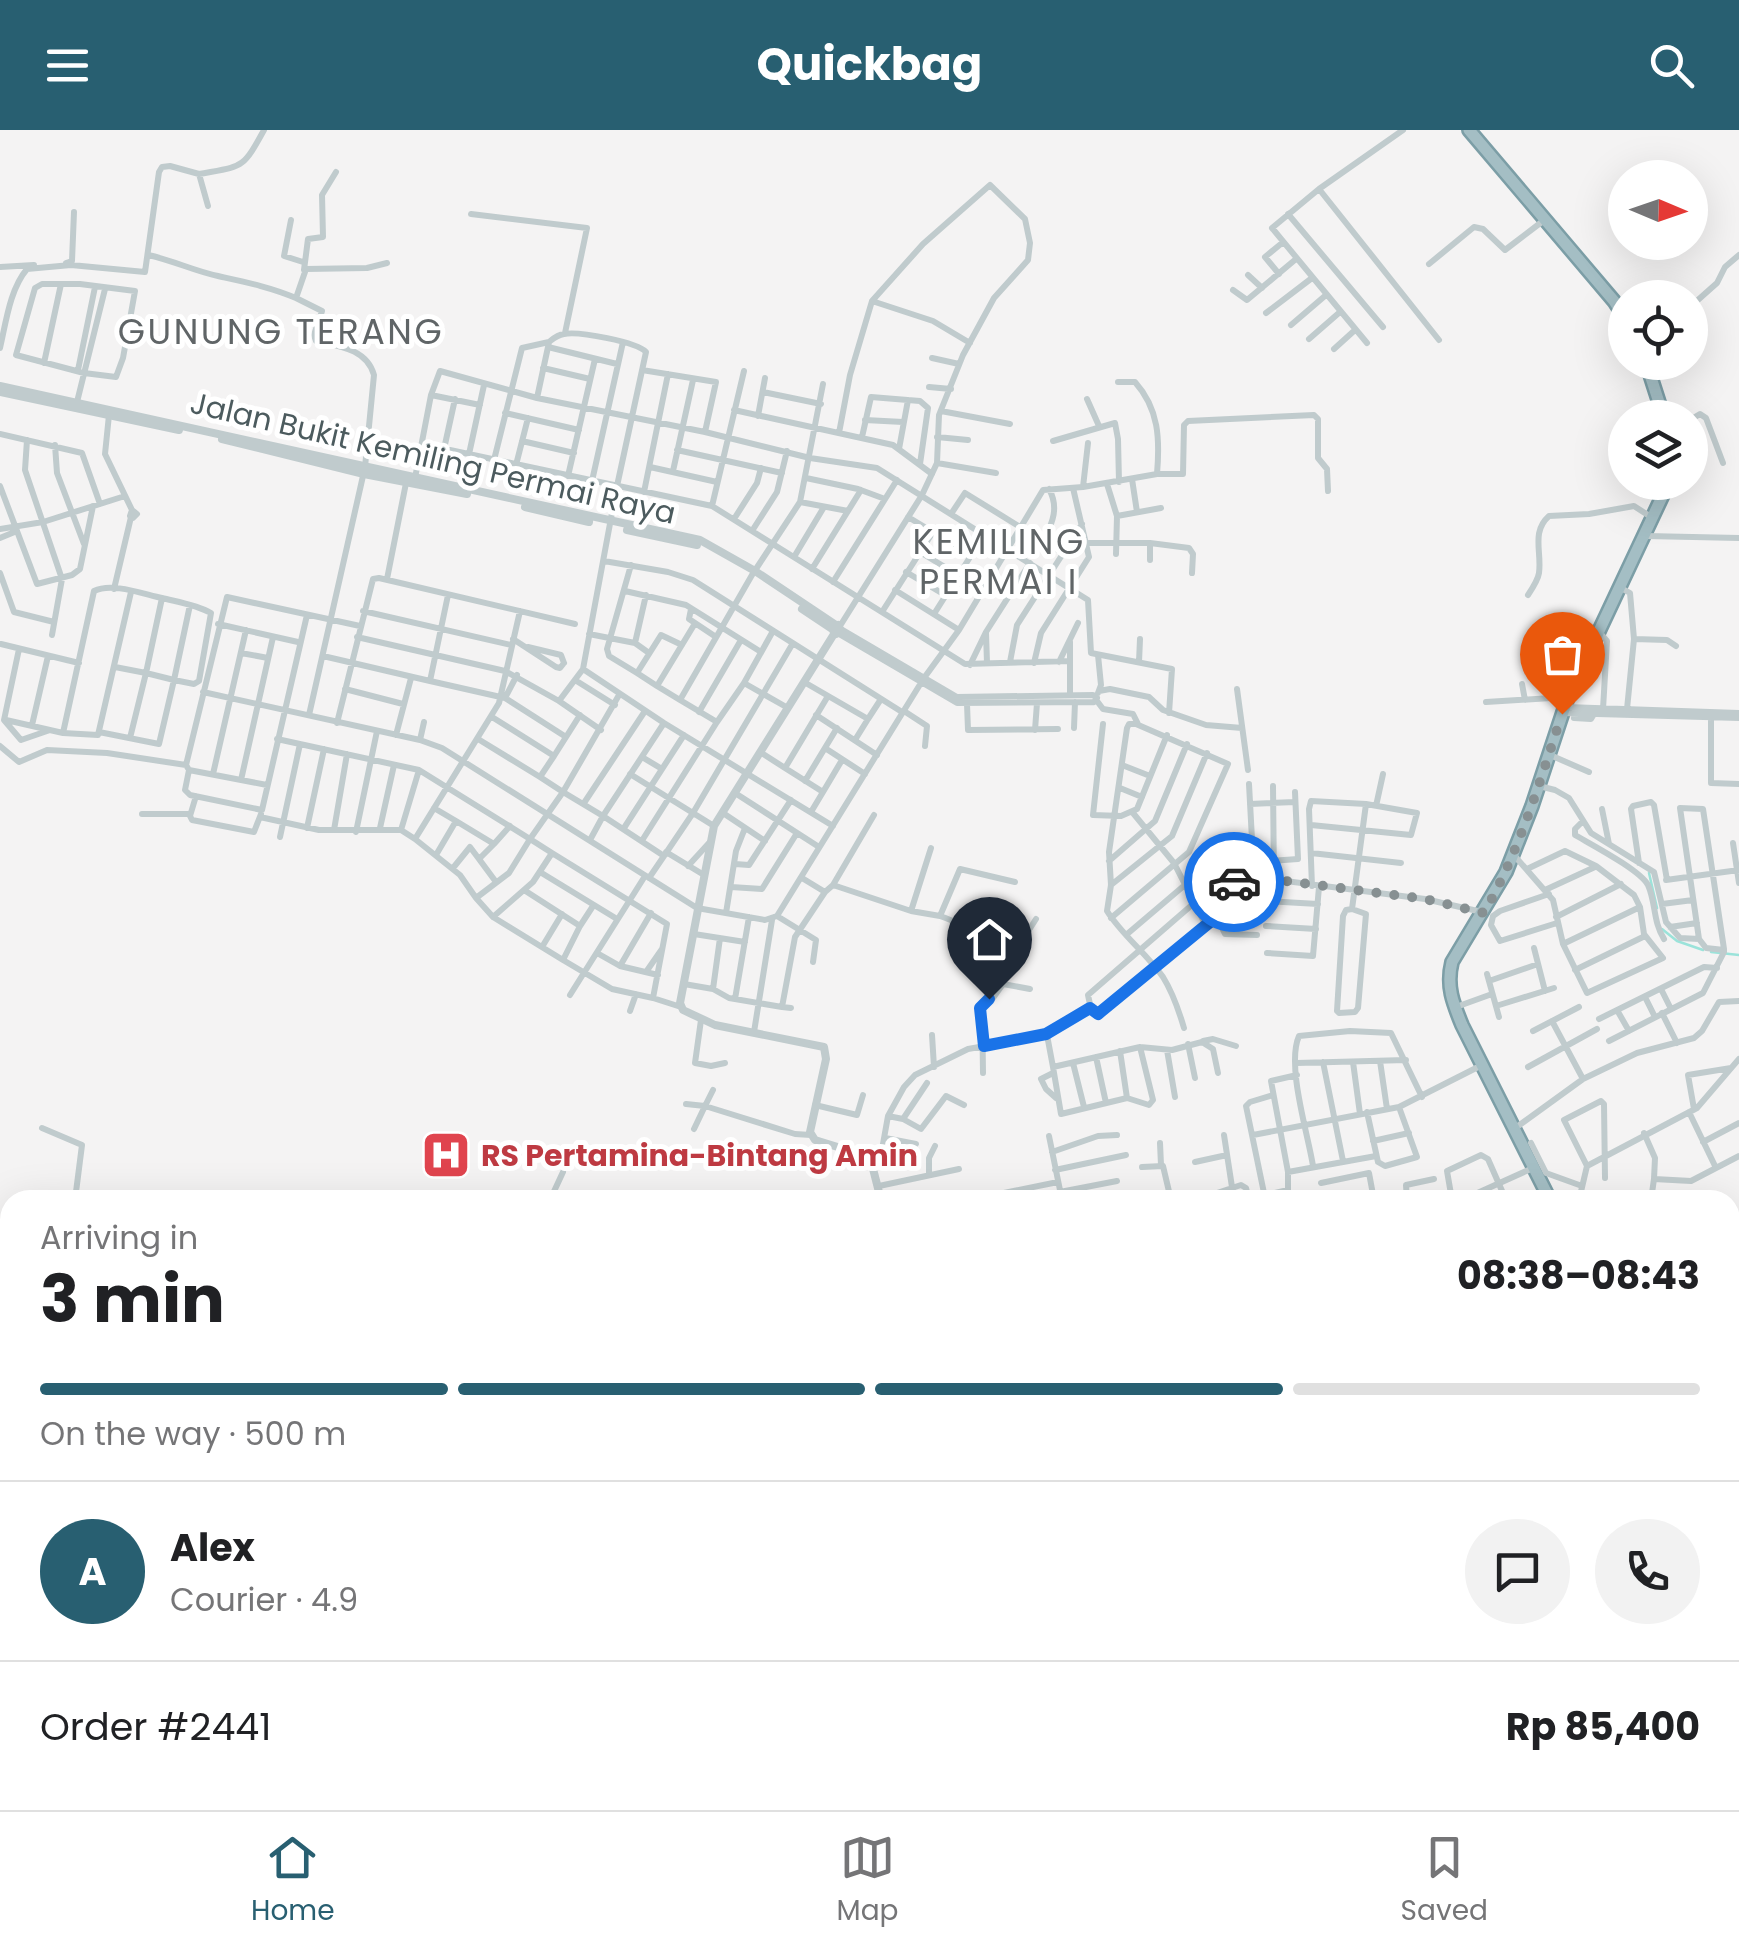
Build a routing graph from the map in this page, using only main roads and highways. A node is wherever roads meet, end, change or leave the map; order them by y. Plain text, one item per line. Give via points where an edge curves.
1 (1469, 130) edge
2 (1608, 296) edge
3 (1661, 500) edge
4 (1545, 1190) edge

1 - 2 highway
3 - 4 highway via 1564,708 1513,854 1452,962 1455,1007

